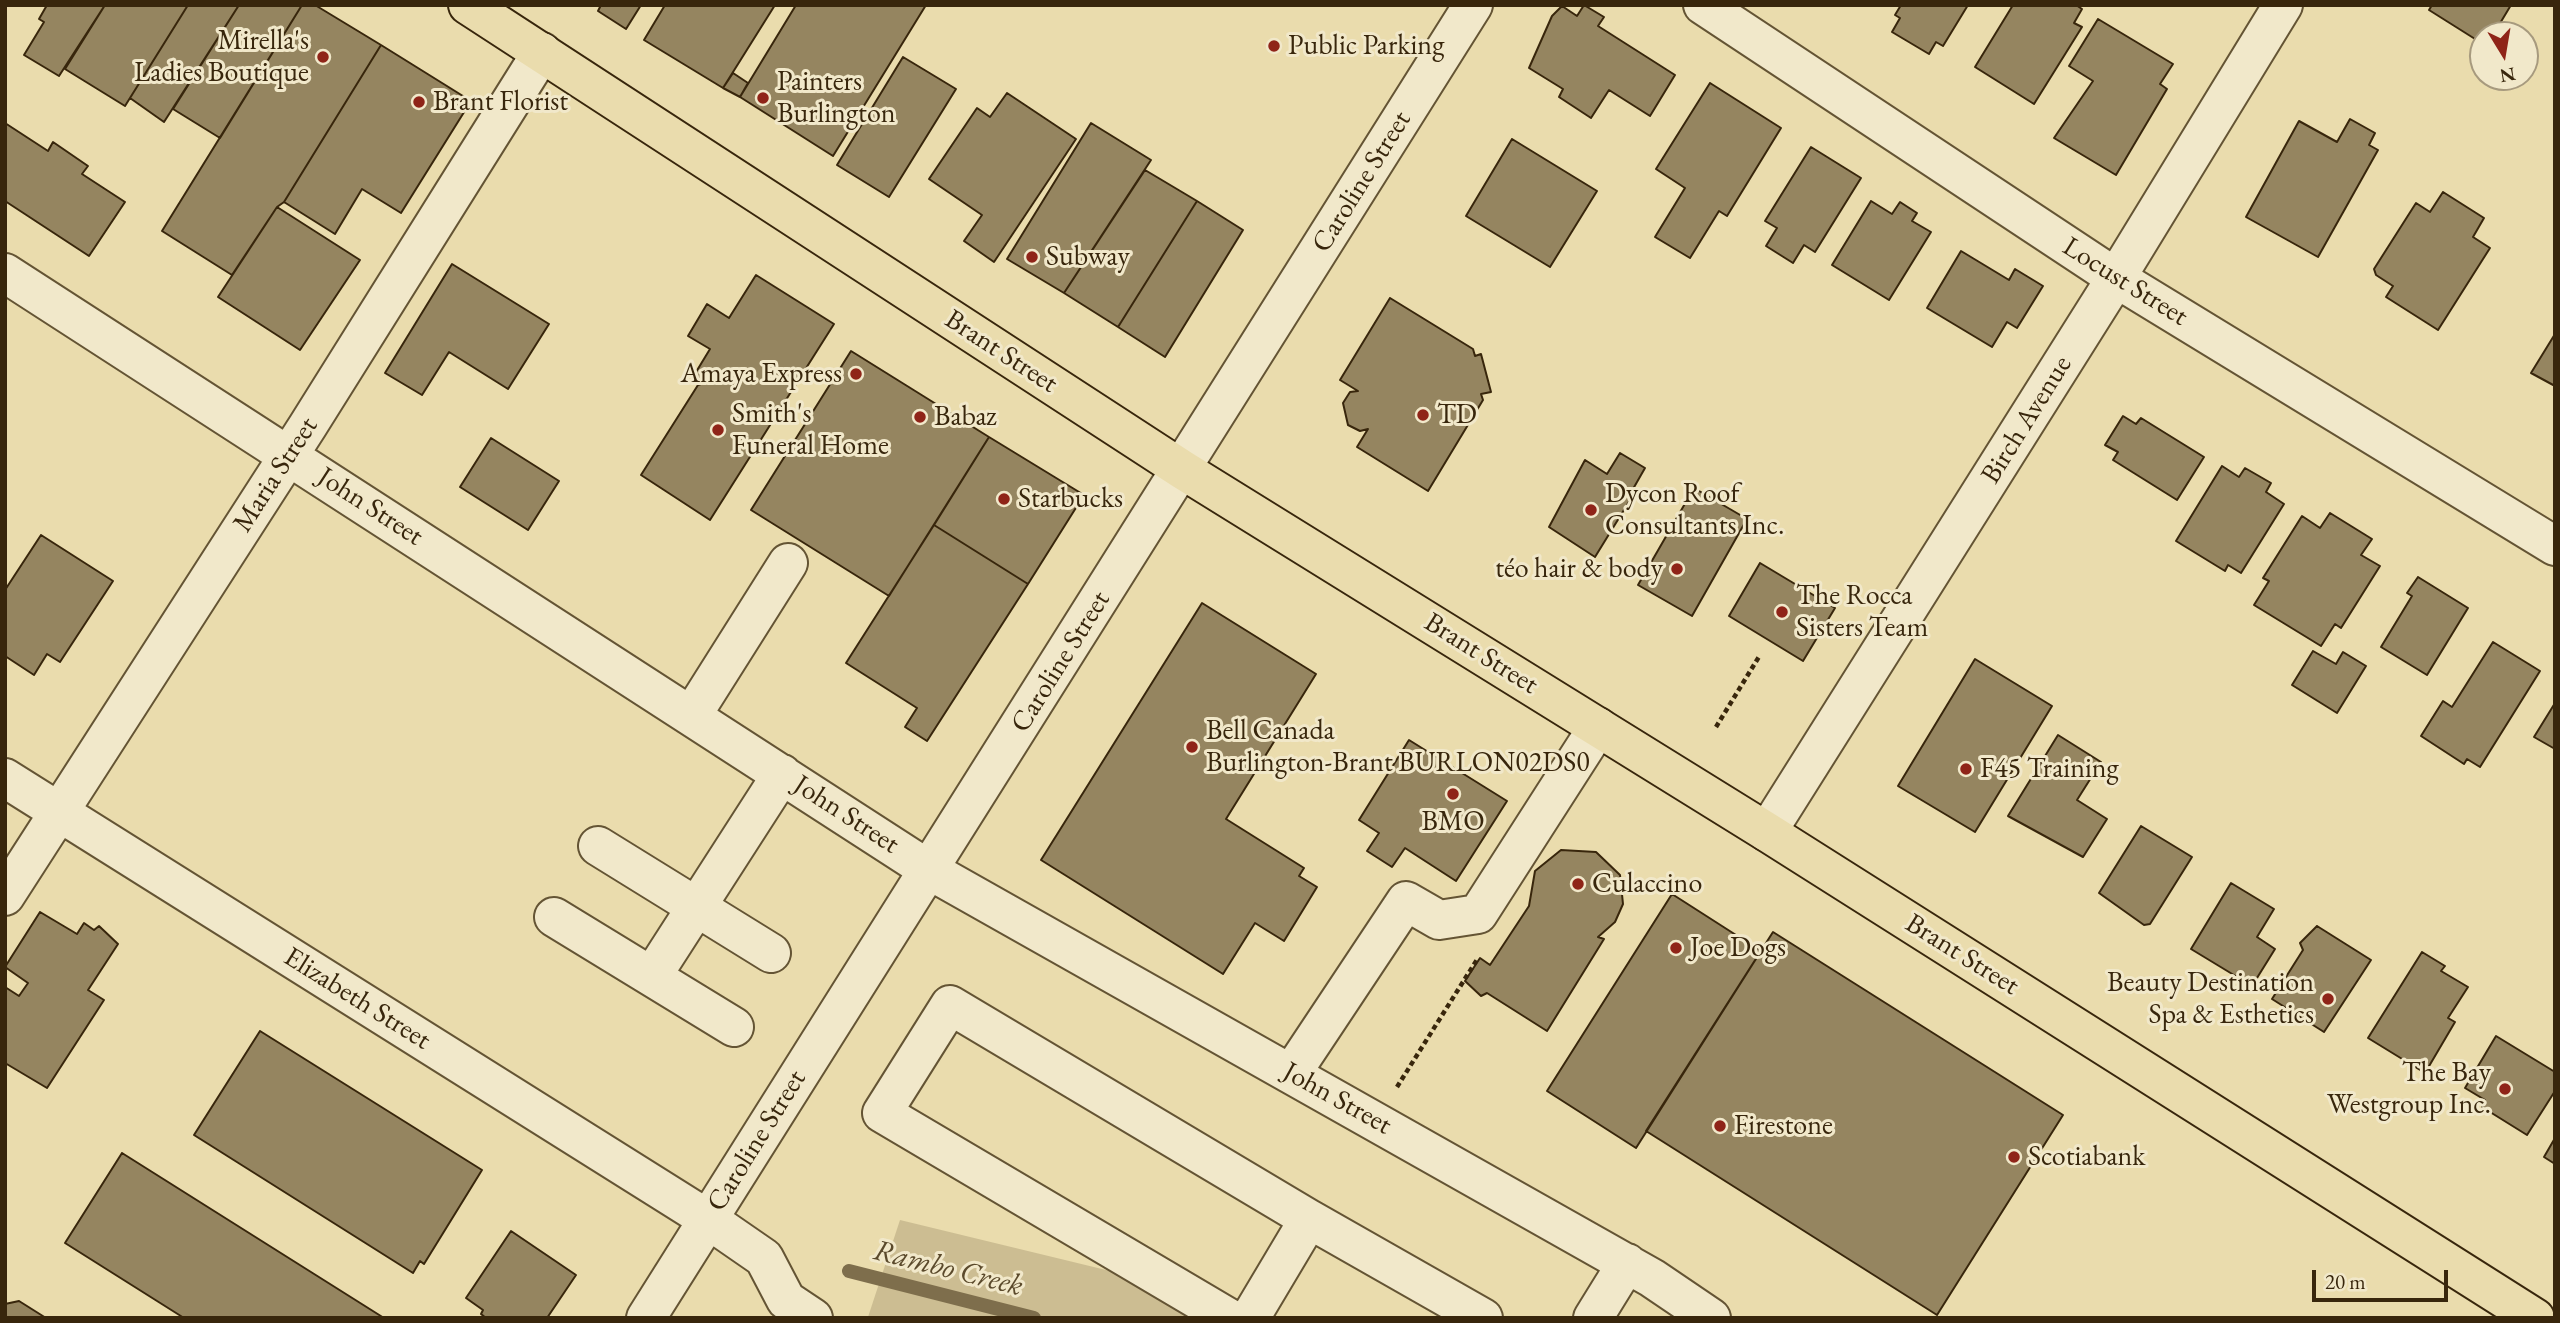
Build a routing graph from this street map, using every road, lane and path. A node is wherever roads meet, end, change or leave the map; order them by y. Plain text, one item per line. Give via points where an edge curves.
1 (468, 5) edge
2 (1473, 5) edge
3 (1703, 5) edge
4 (2283, 5) edge
5 (542, 52) junction
6 (5, 273) edge
7 (2116, 278) junction
8 (289, 454) junction
9 (1183, 470) junction
10 (2555, 546) edge
11 (788, 563) dead end
12 (1759, 655) dead end
13 (692, 715) junction
14 (1598, 727) junction
15 (1716, 727) dead end
16 (782, 774) junction
17 (5, 778) edge
18 (58, 812) junction
19 (1767, 832) junction
20 (598, 846) dead end
21 (929, 870) junction
22 (5, 896) edge
23 (696, 906) junction
24 (554, 917) dead end
25 (771, 953) dead end
26 (652, 976) junction
27 (734, 1027) dead end
28 (1291, 1073) junction
29 (1309, 1219) junction
30 (709, 1220) junction
31 (1627, 1264) junction
32 (646, 1318) edge
33 (813, 1318) edge
34 (1229, 1318) edge
35 (1250, 1318) edge
36 (1483, 1318) edge
37 (1593, 1318) edge
38 (1711, 1318) edge
39 (2535, 1318) edge

1 - 5 main road, Brant Street
2 - 9 street, Caroline Street
3 - 7 street, Locust Street
4 - 7 street, Birch Avenue
5 - 8 street, Maria Street
5 - 9 main road, Brant Street
6 - 8 street, John Street
7 - 10 street, Locust Street
7 - 19 street, Birch Avenue
8 - 13 street, John Street
8 - 18 street, Maria Street
9 - 14 main road, Brant Street
9 - 21 street, Caroline Street
11 - 13 street
12 - 15 path
13 - 16 street, John Street
14 - 19 main road, Brant Street
14 - 28 street via 1478,915 1439,920 1406,901
16 - 21 street, John Street
16 - 23 street
17 - 18 street, Elizabeth Street
18 - 22 street, Maria Street
18 - 30 street, Elizabeth Street
19 - 39 main road, Brant Street
20 - 23 street
21 - 28 street, John Street
21 - 30 street, Caroline Street
23 - 25 street
23 - 26 street
24 - 26 street
26 - 27 street
28 - 31 street, John Street
29 - 34 street via 950,1005 882,1113
29 - 35 street
29 - 36 street
30 - 32 street, Caroline Street
30 - 33 street, Elizabeth Street via 765,1258 786,1300
31 - 37 street
31 - 38 street, John Street

